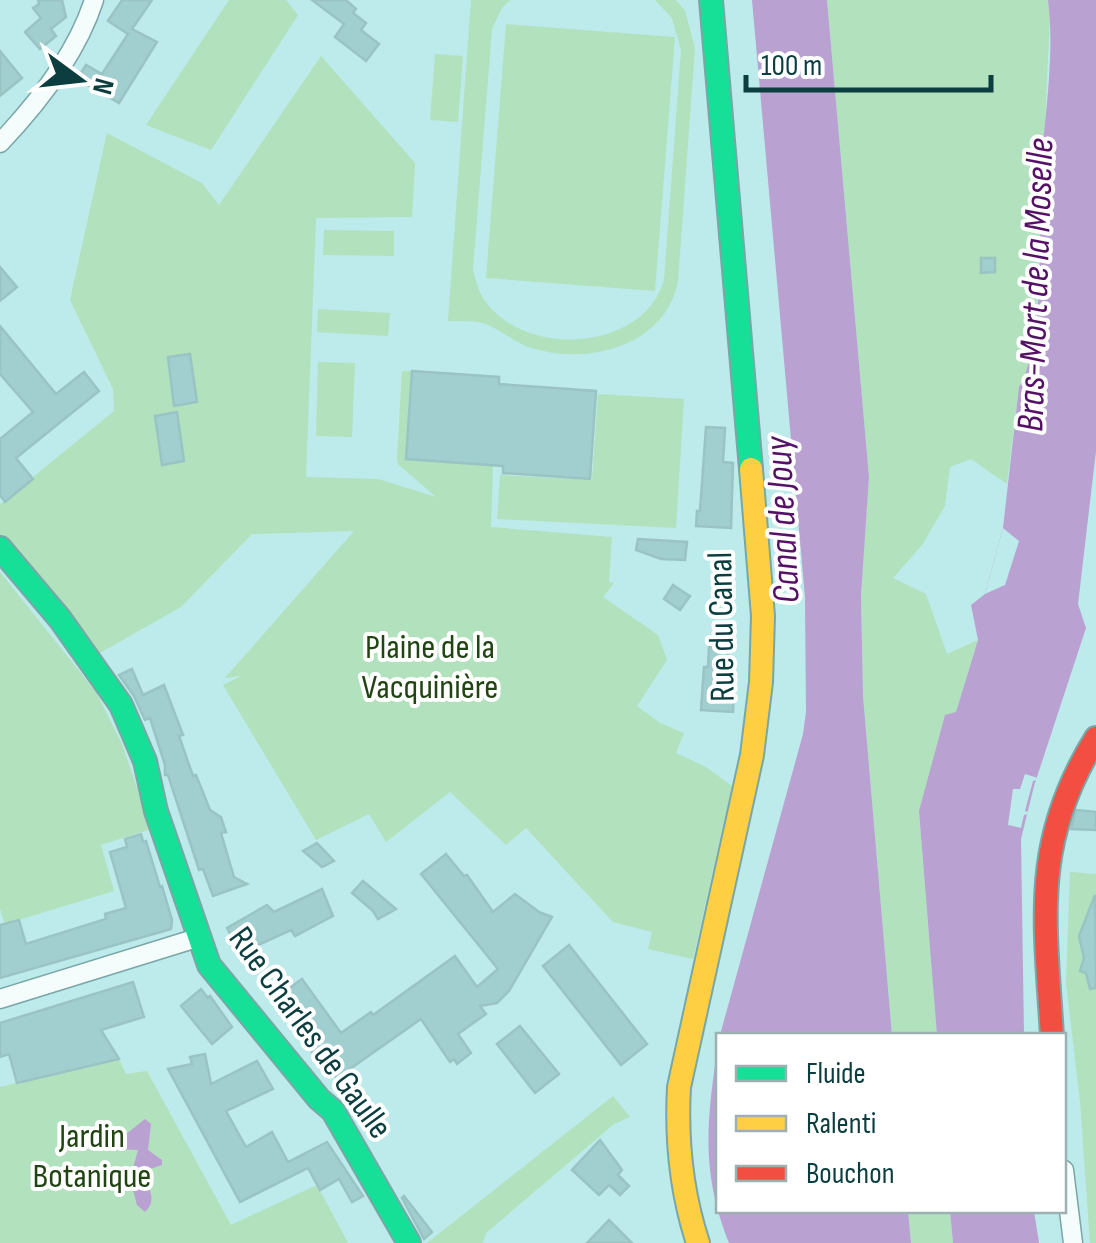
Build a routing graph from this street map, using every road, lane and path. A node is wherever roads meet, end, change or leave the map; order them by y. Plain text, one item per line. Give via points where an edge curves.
1 (94, 0) edge
2 (711, 0) edge
3 (0, 143) edge
4 (0, 548) edge
5 (1096, 738) edge
6 (197, 938) junction
7 (0, 1000) edge
8 (1052, 1033) edge
9 (1066, 1186) edge
10 (409, 1243) edge
11 (698, 1243) edge
12 (1073, 1243) edge

1 - 3 street via 75,44
2 - 11 street, Rue du Canal via 762,682 676,1108 678,1164
4 - 6 street, Rue Charles de Gaulle via 121,705
5 - 8 street via 1067,782 1047,853
6 - 7 street
6 - 10 street, Rue Charles de Gaulle via 208,964 333,1111
9 - 12 street

